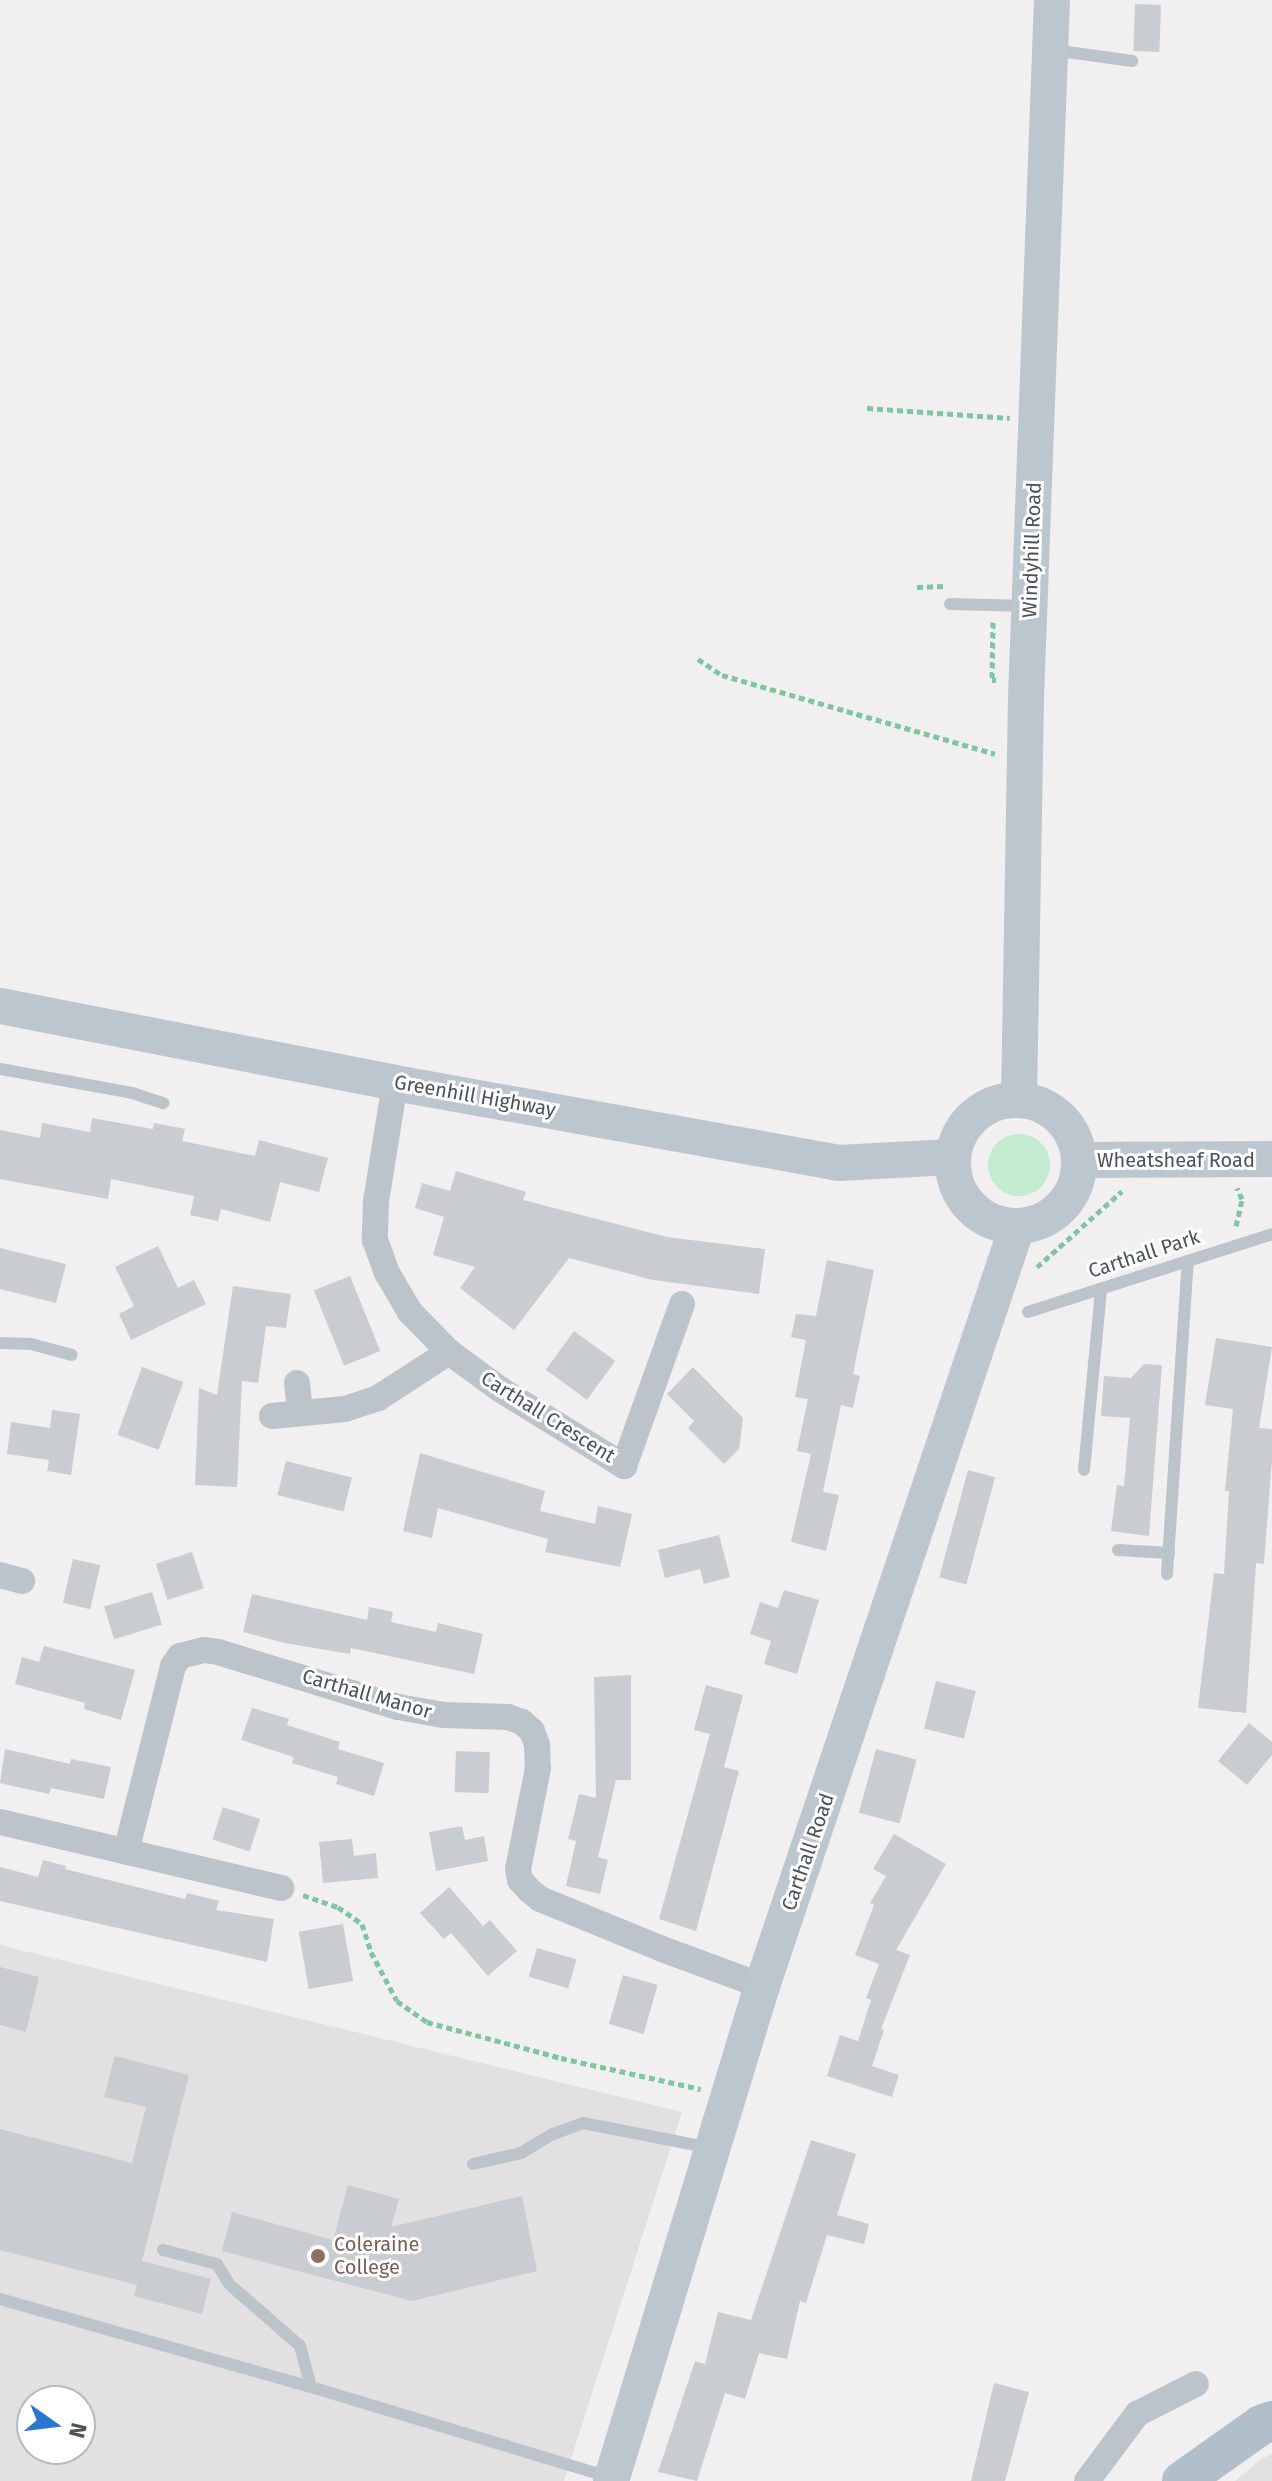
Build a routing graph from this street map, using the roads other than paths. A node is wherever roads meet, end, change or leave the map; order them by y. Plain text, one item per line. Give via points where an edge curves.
1 (1052, 0) edge
2 (1050, 50) junction
3 (1132, 61) dead end
4 (950, 604) dead end
5 (1030, 606) junction
6 (0, 1006) edge
7 (0, 1069) edge
8 (395, 1083) junction
9 (1019, 1099) junction
10 (163, 1103) dead end
11 (952, 1157) junction
12 (1272, 1159) edge
13 (1079, 1160) junction
14 (1017, 1227) junction
15 (1272, 1234) edge
16 (1188, 1261) junction
17 (1101, 1289) junction
18 (682, 1304) dead end
19 (1028, 1312) dead end
20 (0, 1343) edge
21 (449, 1352) junction
22 (72, 1355) dead end
23 (297, 1383) dead end
24 (300, 1413) junction
25 (272, 1416) dead end
26 (1084, 1470) dead end
27 (1118, 1550) dead end
28 (1169, 1553) junction
29 (1167, 1574) dead end
30 (0, 1822) edge
31 (126, 1852) junction
32 (281, 1888) road end
33 (762, 1986) junction
34 (714, 2149) junction
35 (473, 2164) dead end
36 (163, 2250) dead end
37 (0, 2299) edge
38 (1196, 2384) dead end
39 (311, 2387) junction
40 (1272, 2421) edge
41 (611, 2479) edge
42 (1087, 2481) edge
43 (1182, 2481) edge

1 - 2 main road, Windyhill Road
2 - 3 lane
2 - 5 main road, Windyhill Road
4 - 5 lane
5 - 9 main road, Windyhill Road
6 - 8 main road, Greenhill Highway
7 - 10 lane
8 - 11 main road, Greenhill Highway via 838,1163
8 - 21 street, Carthall Crescent via 375,1240 410,1312
9 - 11 main road via 982,1109 957,1138
9 - 13 main road via 1054,1112 1067,1125
11 - 14 main road via 953,1178 962,1198 995,1224
12 - 13 main road, Wheatsheaf Road
13 - 14 main road via 1068,1199 1046,1219
14 - 33 main road, Carthall Road
15 - 16 lane, Carthall Park
16 - 17 lane, Carthall Park
16 - 28 lane
17 - 19 lane, Carthall Park
17 - 26 lane
18 - 21 street, Carthall Crescent via 624,1466
20 - 22 lane via 31,1344
21 - 24 street via 378,1398 345,1409
23 - 24 street
24 - 25 street
27 - 28 lane
28 - 29 lane
30 - 31 street
31 - 32 street
31 - 33 street, Carthall Manor via 173,1666 180,1656 218,1652 398,1707 522,1722 537,1745 538,1768 518,1869 529,1890 540,1899
33 - 34 main road, Carthall Road
34 - 35 lane via 583,2123 521,2153
34 - 41 main road, Carthall Road
36 - 39 lane via 217,2264 229,2284 300,2346
37 - 39 lane
38 - 42 street via 1137,2414
39 - 41 lane
40 - 43 main road

